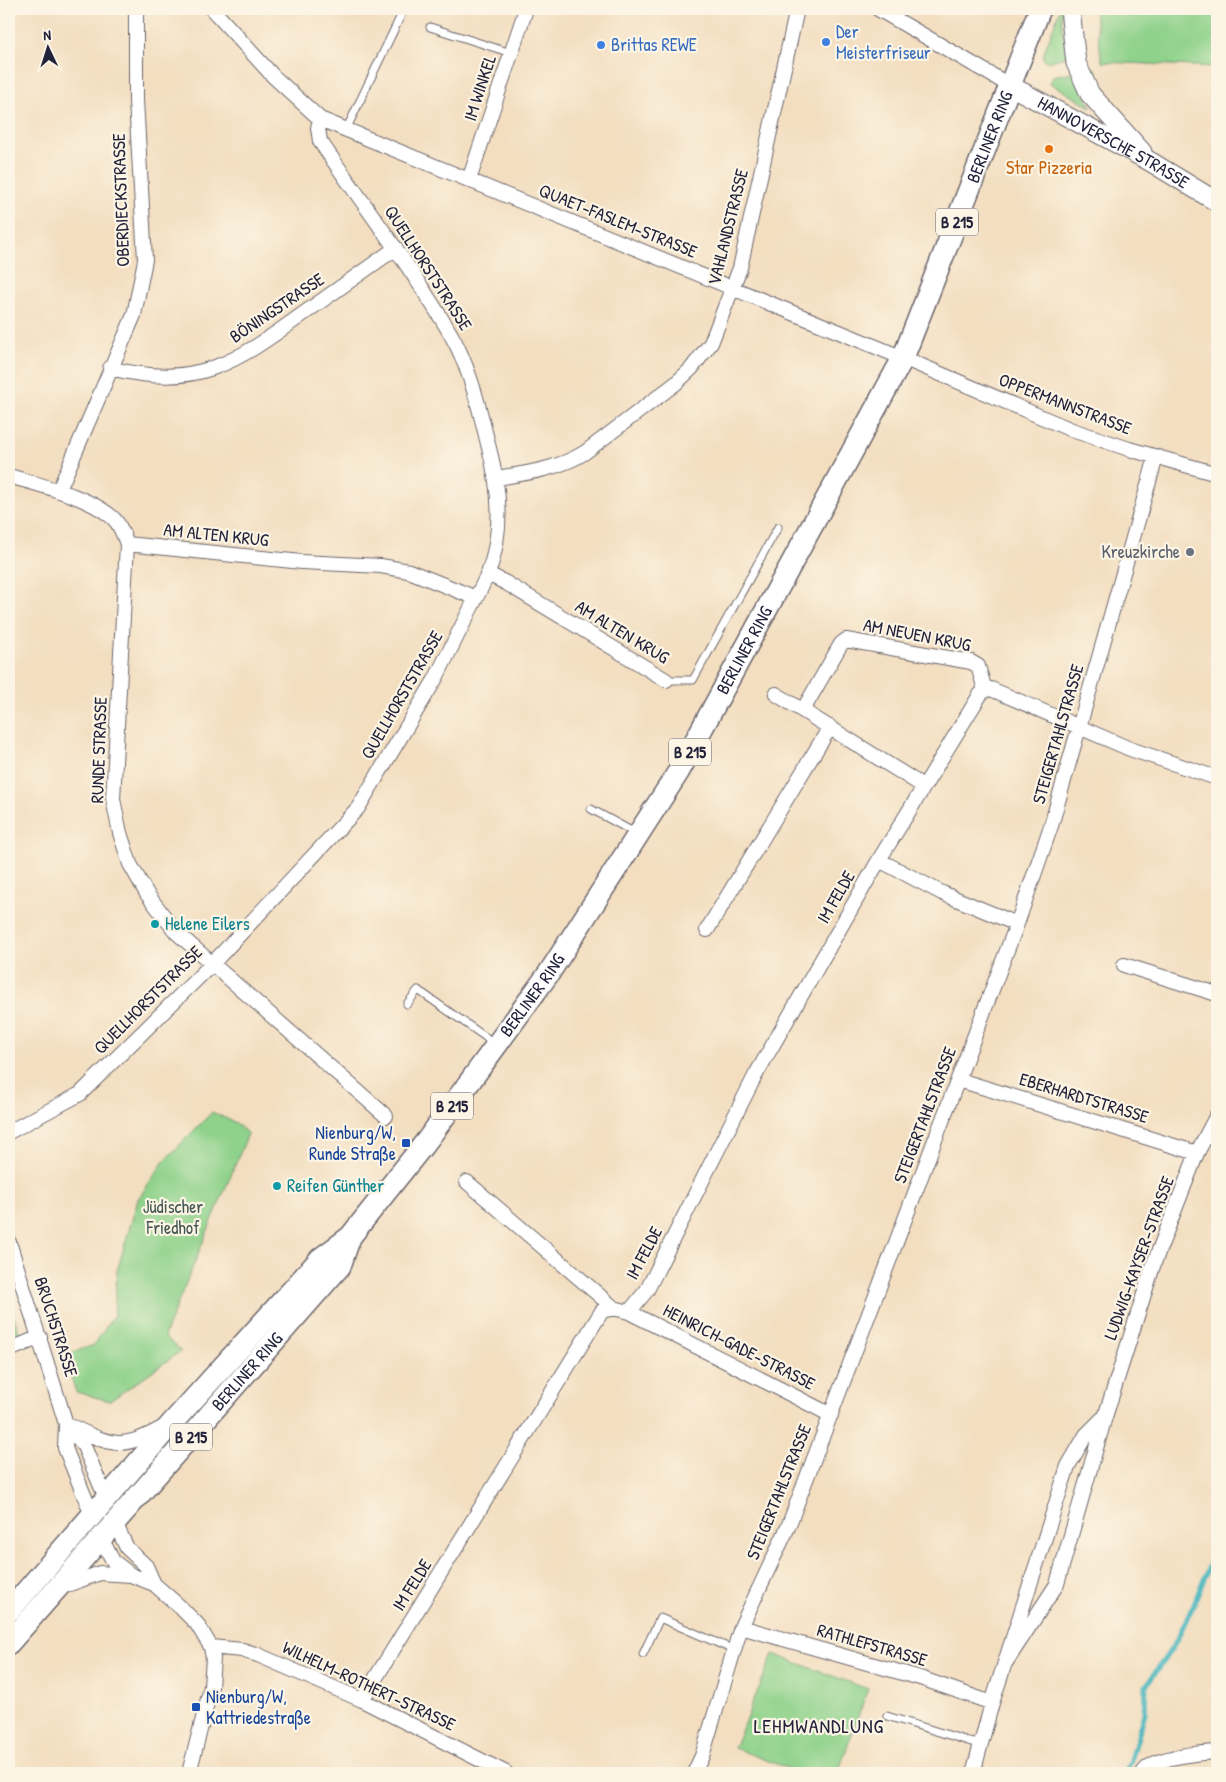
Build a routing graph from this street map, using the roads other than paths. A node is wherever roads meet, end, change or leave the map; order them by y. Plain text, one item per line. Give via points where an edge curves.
1 (212, 9) edge
2 (404, 9) edge
3 (526, 9) edge
4 (797, 9) edge
5 (878, 9) edge
6 (1040, 9) edge
7 (1070, 9) edge
8 (138, 11) edge
9 (430, 27) dead end
10 (511, 53) junction
11 (1009, 85) junction
12 (320, 118) junction
13 (346, 130) junction
14 (1151, 162) junction
15 (469, 180) junction
16 (1217, 202) edge
17 (396, 248) junction
18 (733, 288) junction
19 (903, 358) junction
20 (110, 368) junction
21 (1156, 457) junction
22 (1217, 474) edge
23 (9, 476) edge
24 (497, 478) junction
25 (59, 490) junction
26 (778, 527) dead end
27 (127, 544) junction
28 (488, 574) junction
29 (476, 598) junction
30 (666, 680) joint
31 (985, 690) junction
32 (776, 694) dead end
33 (803, 710) junction
34 (830, 727) junction
35 (1079, 728) junction
36 (1217, 778) edge
37 (923, 786) junction
38 (591, 809) dead end
39 (638, 835) junction
40 (878, 860) junction
41 (1017, 924) junction
42 (707, 930) dead end
43 (213, 963) junction
44 (1124, 965) dead end
45 (1217, 994) edge
46 (407, 1004) dead end
47 (497, 1045) junction
48 (959, 1080) junction
49 (1217, 1115) edge
50 (386, 1116) dead end
51 (9, 1132) edge
52 (1197, 1153) junction
53 (466, 1182) dead end
54 (350, 1236) junction
55 (9, 1242) edge
56 (614, 1308) junction
57 (629, 1312) junction
58 (40, 1338) junction
59 (9, 1350) edge
60 (831, 1415) junction
61 (1105, 1417) junction
62 (172, 1423) junction
63 (66, 1424) junction
64 (106, 1498) junction
65 (92, 1515) junction
66 (108, 1531) junction
67 (130, 1575) junction
68 (154, 1584) junction
69 (56, 1589) junction
70 (9, 1610) edge
71 (740, 1627) junction
72 (9, 1643) edge
73 (211, 1647) junction
74 (734, 1650) junction
75 (643, 1654) dead end
76 (1006, 1662) junction
77 (362, 1700) junction
78 (992, 1703) junction
79 (887, 1716) dead end
80 (982, 1745) junction
81 (1217, 1752) edge
82 (189, 1773) edge
83 (506, 1773) edge
84 (694, 1773) edge
85 (973, 1773) edge
86 (1143, 1773) edge

1 - 12 street, QUAET-FASLEM-STRASSE via 273,76
2 - 13 lane
3 - 10 street, IM WINKEL
4 - 18 street, VAHLANDSTRASSE
5 - 11 street, HANNOVERSCHE STRASSE
6 - 11 main road, BERLINER RING / B 215
7 - 14 street via 1076,63 1090,94
8 - 20 street, OBERDIECKSTRASSE via 136,100 145,260 134,315
9 - 10 lane
10 - 15 street, IM WINKEL
11 - 14 street, HANNOVERSCHE STRASSE
11 - 19 main road, BERLINER RING / B 215
12 - 13 street, QUAET-FASLEM-STRASSE
12 - 17 street, QUELLHORSTSTRASSE via 320,140
13 - 15 street, QUAET-FASLEM-STRASSE
14 - 16 street, HANNOVERSCHE STRASSE
15 - 18 street, QUAET-FASLEM-STRASSE
17 - 20 street, BÖNINGSTRASSE via 255,348 228,363 210,370 168,376 147,376
17 - 24 street, QUELLHORSTSTRASSE via 458,348 480,412
18 - 19 street, QUAET-FASLEM-STRASSE
18 - 24 street, VAHLANDSTRASSE via 702,357 657,399 572,461
19 - 21 street, OPPERMANNSTRASSE via 1072,430
19 - 39 main road, BERLINER RING / B 215 via 679,771
20 - 25 street, OBERDIECKSTRASSE
21 - 22 street, OPPERMANNSTRASSE
21 - 35 street, STEIGERTAHLSTRASSE
23 - 25 street
24 - 28 street, QUELLHORSTSTRASSE via 500,508 498,539
25 - 27 street via 115,521
26 - 30 lane, AM ALTEN KRUG via 693,680
27 - 29 street, AM ALTEN KRUG via 302,562 381,566 409,571
27 - 43 street, RUNDE STRASSE via 113,799 130,864 146,894 176,932
28 - 29 street, QUELLHORSTSTRASSE
28 - 30 street, AM ALTEN KRUG
29 - 43 street, QUELLHORSTSTRASSE via 436,678 358,808
31 - 33 street, AM NEUEN KRUG via 978,666 971,662 846,640 840,644
31 - 35 street via 991,689
31 - 37 street
32 - 33 street
33 - 34 street
34 - 37 street
34 - 42 street
35 - 36 street
35 - 41 street, STEIGERTAHLSTRASSE via 1051,826
37 - 40 street, IM FELDE
38 - 39 lane
39 - 47 main road, BERLINER RING / B 215 via 549,973
40 - 41 street via 942,893
40 - 57 street, IM FELDE via 755,1076 647,1290
41 - 48 street, STEIGERTAHLSTRASSE
43 - 50 street, RUNDE STRASSE
43 - 51 street, QUELLHORSTSTRASSE via 80,1094
44 - 45 street
46 - 47 lane via 418,990
47 - 54 main road, BERLINER RING / B 215 via 428,1139
48 - 52 street, EBERHARDTSTRASSE
48 - 60 street, STEIGERTAHLSTRASSE
49 - 52 street, LUDWIG-KAYSER-STRASSE
52 - 61 street, LUDWIG-KAYSER-STRASSE via 1154,1264
53 - 56 street
54 - 62 main road, BERLINER RING / B 215 via 320,1259
54 - 66 main road, BERLINER RING / B 215 via 340,1266
55 - 58 street, BRUCHSTRASSE
56 - 57 street
56 - 77 street, IM FELDE via 602,1312
57 - 60 street, HEINRICH-GADE-STRASSE
58 - 59 street
58 - 63 street, BRUCHSTRASSE
60 - 71 street, STEIGERTAHLSTRASSE via 788,1527
61 - 76 street, LUDWIG-KAYSER-STRASSE via 1057,1584
61 - 76 street, LUDWIG-KAYSER-STRASSE via 1086,1435 1068,1466
62 - 63 street via 125,1444 111,1444
62 - 64 main road, BERLINER RING / B 215
63 - 64 street, BRUCHSTRASSE via 83,1444
63 - 65 street, BRUCHSTRASSE via 65,1448
64 - 65 main road, BERLINER RING / B 215
64 - 66 main road
65 - 66 main road
65 - 70 main road, BERLINER RING / B 215
66 - 67 street via 113,1561
66 - 68 street via 146,1566
66 - 69 main road, BERLINER RING
67 - 68 street
67 - 69 street via 100,1573
68 - 73 street via 197,1624
69 - 72 main road, BERLINER RING
71 - 74 street, STEIGERTAHLSTRASSE
71 - 78 street, RATHLEFSTRASSE via 920,1678
73 - 77 street, WILHELM-ROTHERT-STRASSE via 249,1652
73 - 82 street via 211,1686
74 - 75 lane via 660,1618
74 - 84 street, STEIGERTAHLSTRASSE
76 - 78 street, LUDWIG-KAYSER-STRASSE
77 - 83 street, WILHELM-ROTHERT-STRASSE
78 - 80 street, LUDWIG-KAYSER-STRASSE
79 - 80 lane
80 - 85 street, LUDWIG-KAYSER-STRASSE
81 - 86 street via 1159,1761

